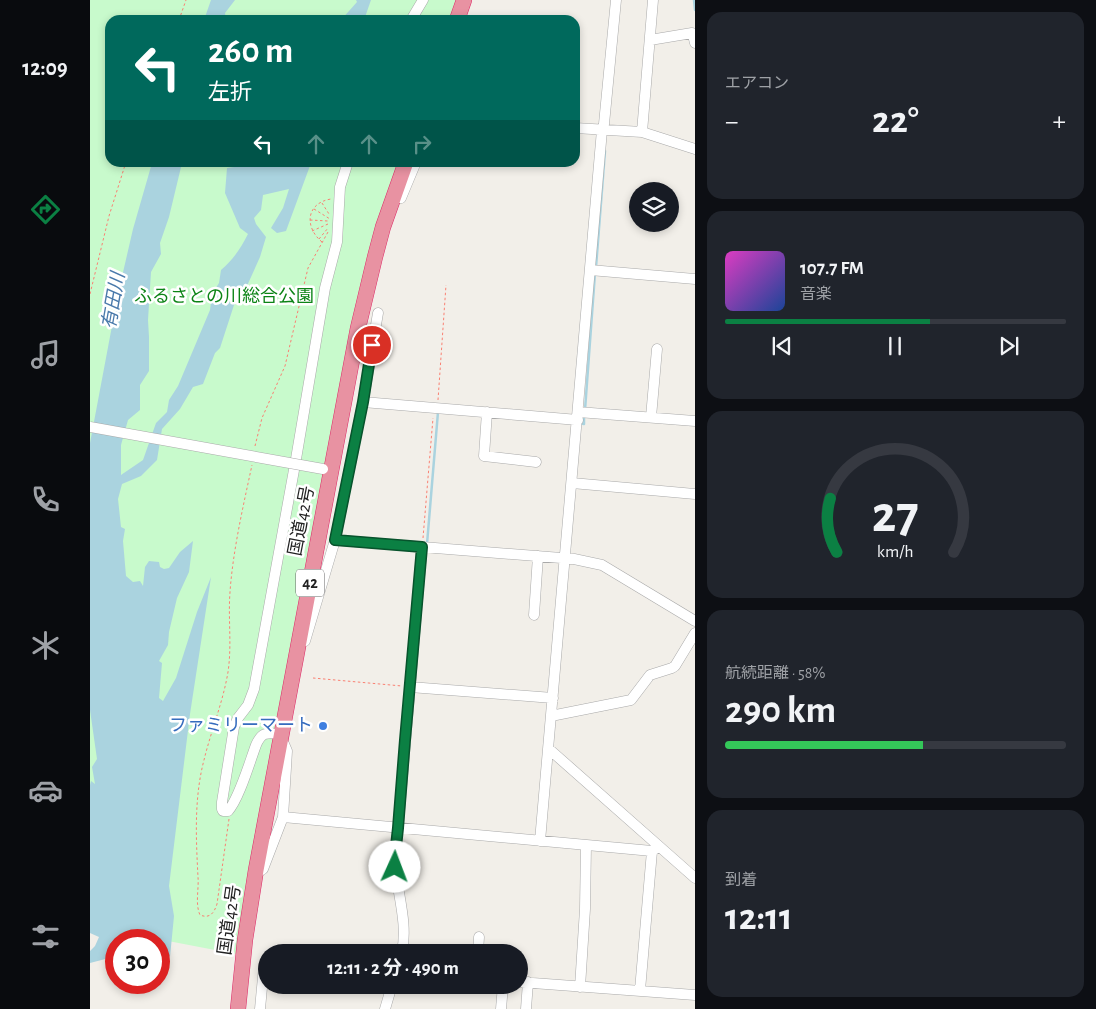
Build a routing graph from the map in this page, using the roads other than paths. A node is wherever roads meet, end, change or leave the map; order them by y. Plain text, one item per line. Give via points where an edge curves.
1 (423, 0) edge
2 (464, 0) edge
3 (616, 0) edge
4 (653, 0) edge
5 (414, 15) edge
6 (459, 15) edge
7 (650, 40) junction
8 (695, 43) edge
9 (580, 128) edge
10 (602, 130) junction
11 (642, 132) junction
12 (695, 150) edge
13 (346, 167) edge
14 (404, 167) edge
15 (414, 167) edge
16 (393, 198) junction
17 (590, 270) junction
18 (695, 279) edge
19 (378, 313) dead end
20 (656, 349) dead end
21 (363, 402) junction
22 (487, 412) junction
23 (578, 416) junction
24 (652, 417) junction
25 (695, 421) edge
26 (90, 427) edge
27 (536, 462) dead end
28 (327, 470) junction
29 (572, 483) junction
30 (695, 494) edge
31 (335, 540) junction
32 (422, 547) junction
33 (538, 556) junction
34 (565, 558) junction
35 (534, 616) dead end
36 (695, 621) edge
37 (695, 633) edge
38 (297, 646) junction
39 (410, 687) junction
40 (553, 698) junction
41 (551, 716) junction
42 (280, 738) junction
43 (549, 749) junction
44 (283, 817) junction
45 (398, 828) junction
46 (540, 841) junction
47 (586, 845) junction
48 (655, 849) junction
49 (256, 870) junction
50 (695, 878) edge
51 (479, 937) dead end
52 (403, 944) edge
53 (479, 944) edge
54 (528, 982) edge
55 (580, 987) junction
56 (640, 990) junction
57 (261, 994) edge
58 (389, 994) edge
59 (502, 994) edge
60 (524, 994) edge
61 (695, 995) edge
62 (238, 1009) edge
63 (260, 1009) edge
64 (385, 1009) edge
65 (501, 1009) edge
66 (526, 1009) edge

1 - 5 street
2 - 6 highway
3 - 10 street
4 - 7 street
7 - 8 street via 692,34
7 - 11 street
9 - 10 street
10 - 11 street
10 - 17 street
11 - 12 street
13 - 42 street via 336,218 337,242 325,288 254,689 236,722 222,809 228,811 232,806 258,740 263,734
14 - 16 highway, 国道42号 / 42
15 - 16 street via 401,198
16 - 28 highway, 国道42号 / 42 via 375,256
17 - 18 street
17 - 23 street
19 - 21 street
20 - 24 street
21 - 22 street
21 - 31 street
22 - 23 street
22 - 27 street via 484,456
23 - 24 street
23 - 29 street
24 - 25 street
26 - 28 street, bridge
28 - 38 highway, 国道42号 / 42
29 - 30 street
29 - 34 street
31 - 32 street
31 - 38 street via 304,645
32 - 33 street
32 - 39 street
33 - 34 street
33 - 35 street
34 - 36 street via 602,565
34 - 40 street
37 - 41 street via 675,666 650,675 631,700
38 - 42 highway, 国道42号 / 42
39 - 40 street
39 - 45 street
40 - 41 street
41 - 43 street
42 - 44 street via 287,751
42 - 49 highway, 国道42号 / 42
43 - 46 street
43 - 48 street
44 - 45 street
44 - 49 street via 263,869
45 - 46 street
45 - 52 street via 395,861 404,923
46 - 47 street
47 - 48 street
47 - 55 street
48 - 50 street
48 - 56 street
49 - 62 highway, 国道42号 / 42
51 - 53 street
54 - 55 street
55 - 56 street
56 - 61 street
57 - 63 street
58 - 64 street
59 - 65 street
60 - 66 street

